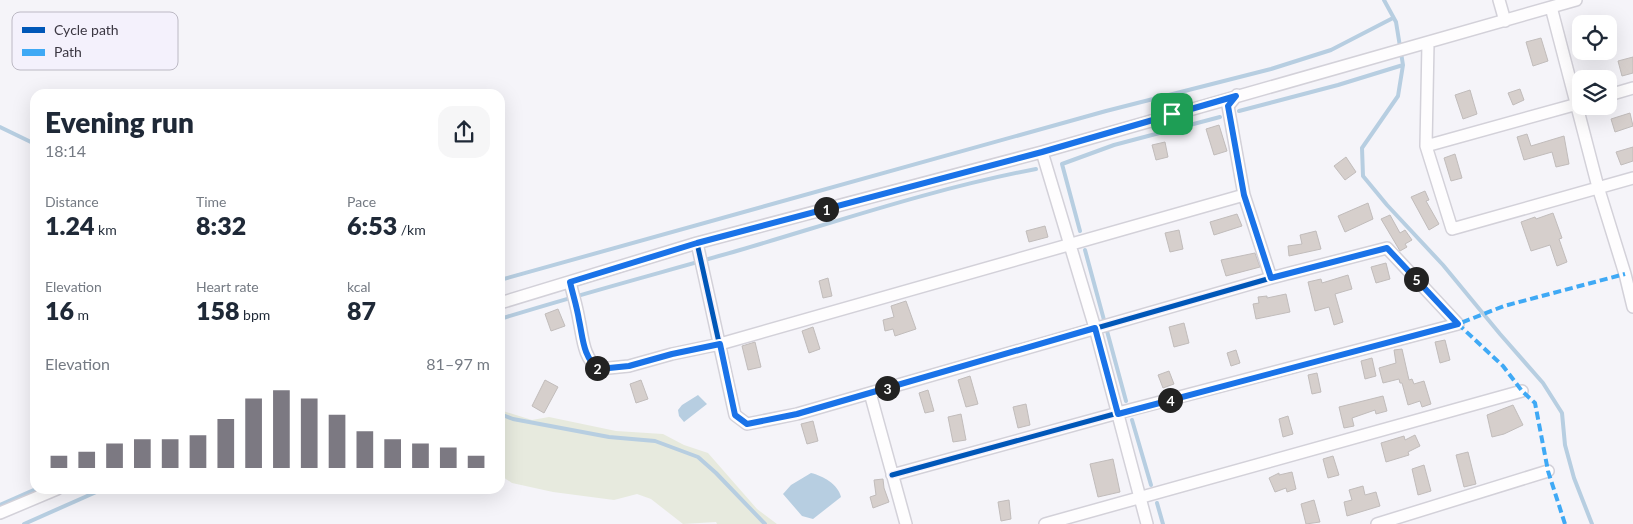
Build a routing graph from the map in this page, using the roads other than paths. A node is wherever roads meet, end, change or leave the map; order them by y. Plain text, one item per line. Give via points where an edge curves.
1 (1499, 0) edge
2 (1576, 0) edge
3 (1551, 7) junction
4 (1505, 21) junction
5 (1423, 44) junction
6 (1572, 80) edge
7 (1633, 88) edge
8 (1617, 93) edge
9 (1236, 96) junction
10 (1572, 106) edge
11 (1582, 115) edge
12 (1426, 146) junction
13 (1042, 152) junction
14 (1633, 178) edge
15 (1598, 187) junction
16 (1244, 195) junction
17 (697, 243) junction
18 (1069, 244) junction
19 (1629, 273) edge
20 (1271, 278) junction
21 (570, 282) junction
22 (505, 302) edge
23 (1633, 308) edge
24 (1095, 328) junction
25 (720, 344) junction
26 (1522, 391) dead end
27 (870, 393) junction
28 (1118, 414) junction
29 (1548, 471) dead end
30 (892, 475) junction
31 (45, 494) edge
32 (1140, 498) junction
33 (0, 513) edge
34 (906, 524) edge
35 (1045, 524) edge
36 (1147, 524) edge
37 (1377, 524) edge

1 - 4 street
2 - 3 street
3 - 4 street
3 - 6 street
4 - 5 street
5 - 9 street
5 - 12 street
7 - 8 street
9 - 13 street
9 - 16 street via 1228,106
10 - 12 street
11 - 15 street
12 - 15 street via 1452,228
13 - 17 street
13 - 18 street
14 - 15 street
15 - 19 street
16 - 18 street
16 - 20 street
17 - 21 street
17 - 25 street
18 - 24 street
18 - 25 street
19 - 23 street
20 - 24 street
20 - 28 street via 1387,248 1458,324
21 - 22 street
21 - 25 street via 584,349 592,364 599,369 629,366
24 - 27 street
24 - 28 street
25 - 27 street via 735,415 747,424 797,414
26 - 32 street
27 - 30 street
28 - 30 street
28 - 32 street
29 - 37 street
30 - 34 street
31 - 33 street
32 - 35 street
32 - 36 street

